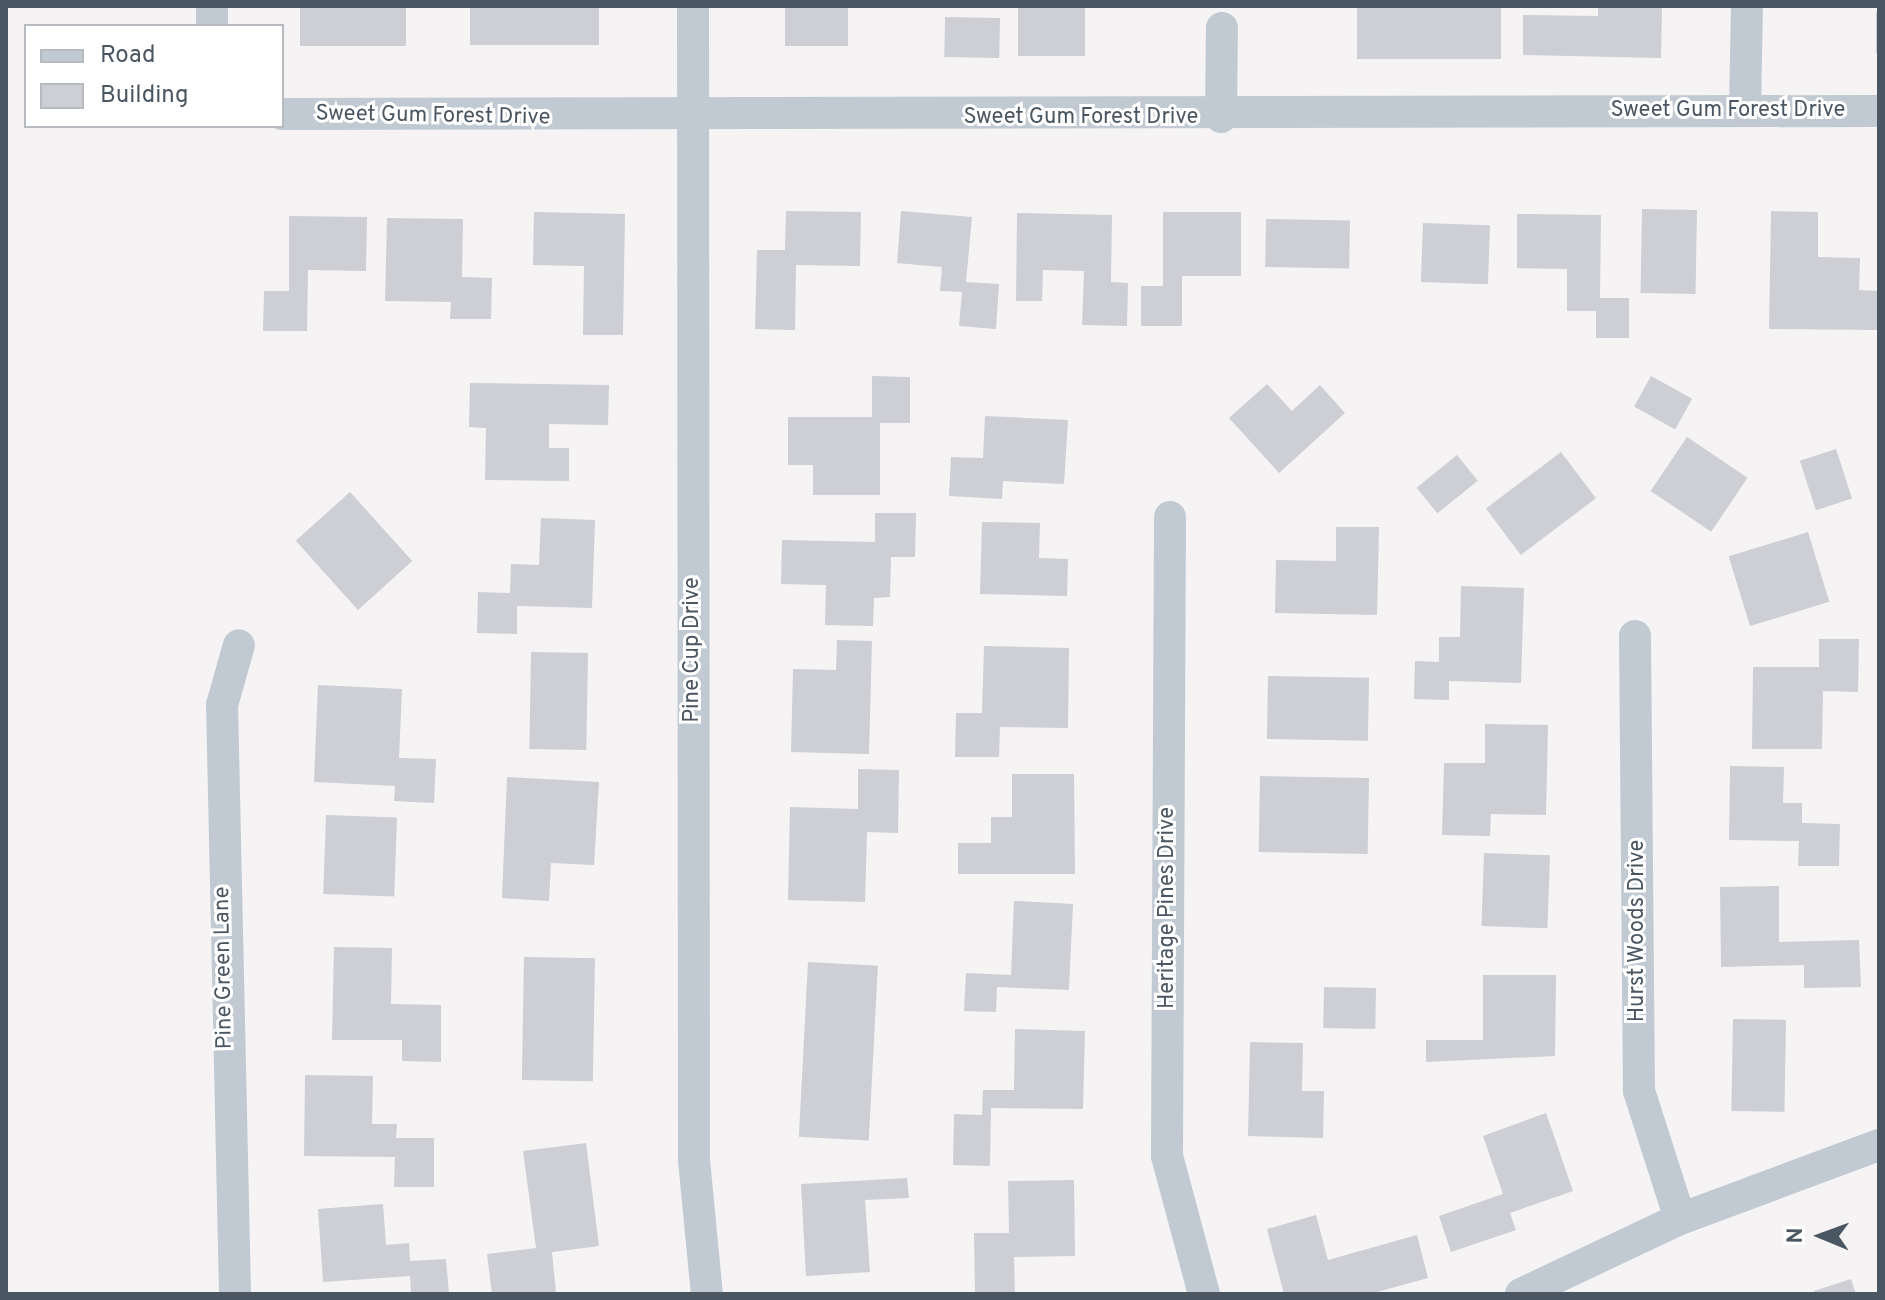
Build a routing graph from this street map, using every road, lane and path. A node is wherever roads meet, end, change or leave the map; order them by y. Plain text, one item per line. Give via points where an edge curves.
1 (693, 6) edge
2 (1747, 6) edge
3 (1222, 28) dead end
4 (1745, 109) junction
5 (1879, 111) edge
6 (284, 114) edge
7 (1221, 117) junction
8 (692, 118) junction
9 (1170, 517) dead end
10 (1635, 636) dead end
11 (239, 645) dead end
12 (1879, 1145) edge
13 (1680, 1219) junction
14 (235, 1294) edge
15 (707, 1294) edge
16 (1204, 1294) edge
17 (1521, 1294) edge

1 - 8 street, Pine Cup Drive
2 - 4 street
3 - 7 street
4 - 5 street, Sweet Gum Forest Drive
4 - 7 street, Sweet Gum Forest Drive
6 - 8 street, Sweet Gum Forest Drive
7 - 8 street, Sweet Gum Forest Drive
8 - 15 street, Pine Cup Drive via 694,1160
9 - 16 street, Heritage Pines Drive via 1167,1156
10 - 13 street, Hurst Woods Drive via 1639,1091
11 - 14 street, Pine Green Lane via 222,705
12 - 13 street
13 - 17 street

